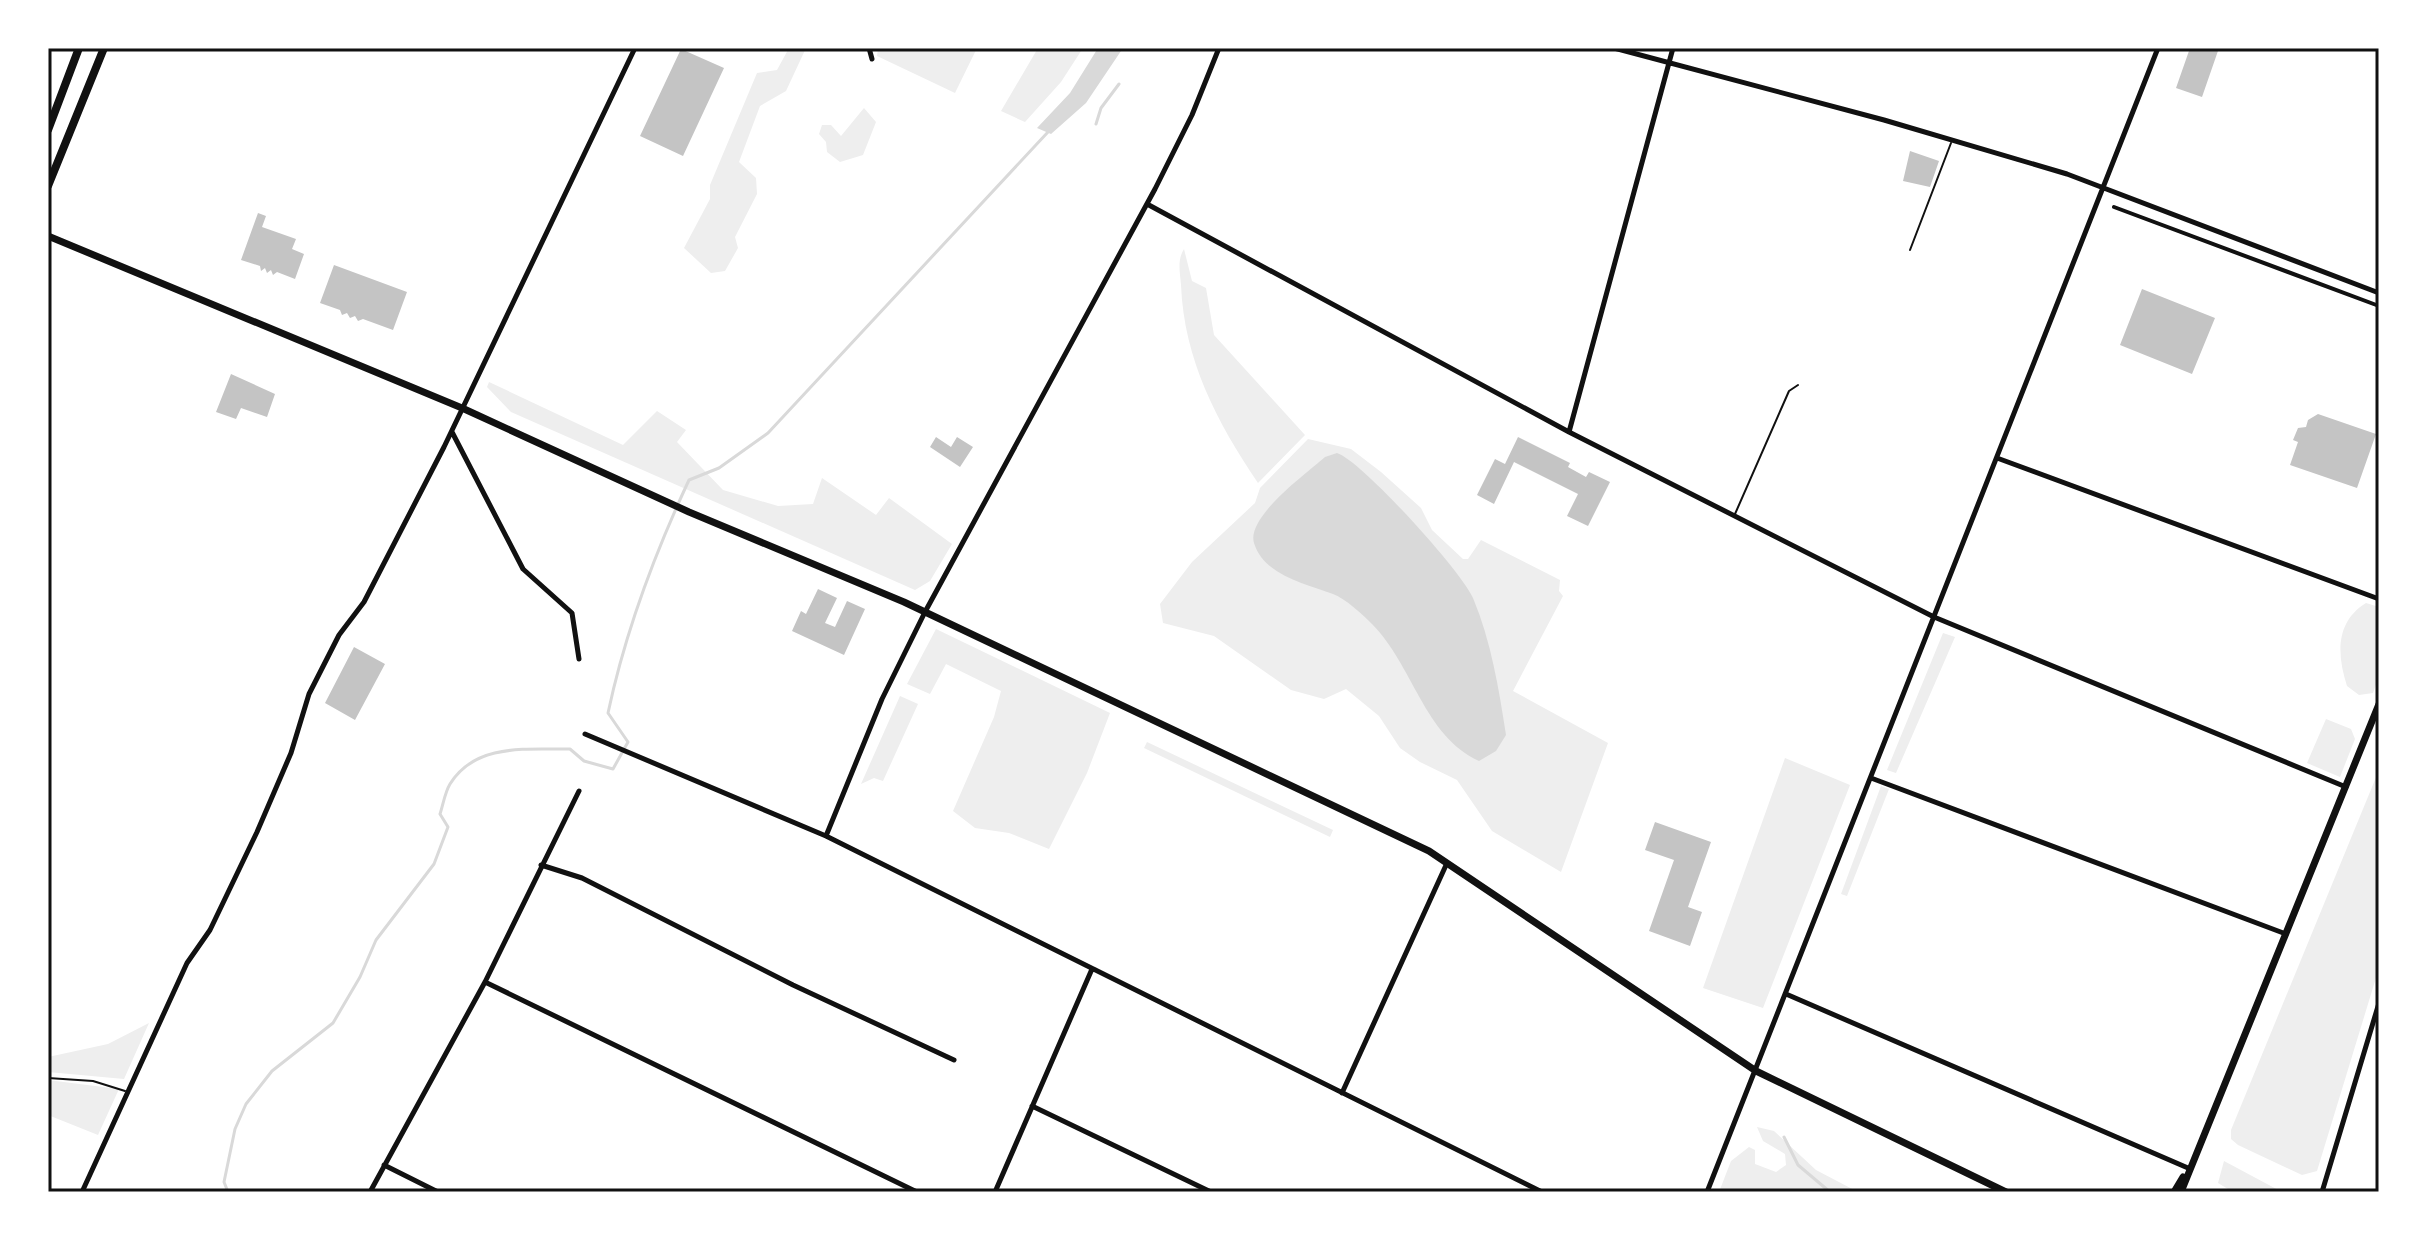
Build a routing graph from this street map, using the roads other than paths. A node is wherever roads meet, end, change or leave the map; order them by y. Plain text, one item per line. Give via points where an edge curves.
1 (79, 48) edge
2 (104, 48) edge
3 (635, 48) edge
4 (869, 48) edge
5 (1219, 48) edge
6 (1614, 48) edge
7 (1673, 48) edge
8 (2158, 48) edge
9 (872, 59) dead end
10 (1670, 61) junction
11 (48, 130) edge
12 (1952, 141) junction
13 (48, 186) edge
14 (2103, 187) junction
15 (1147, 204) junction
16 (2114, 207) dead end
17 (48, 236) edge
18 (1910, 250) dead end
19 (2379, 293) edge
20 (2379, 306) edge
21 (1798, 385) dead end
22 (462, 408) junction
23 (451, 431) junction
24 (1569, 432) junction
25 (1997, 458) junction
26 (1735, 515) junction
27 (2379, 599) edge
28 (925, 612) junction
29 (1934, 617) junction
30 (579, 659) dead end
31 (2379, 704) edge
32 (585, 734) dead end
33 (1871, 778) junction
34 (2346, 787) junction
35 (579, 791) dead end
36 (826, 836) junction
37 (1447, 862) junction
38 (541, 865) junction
39 (2286, 934) junction
40 (1092, 969) junction
41 (485, 982) junction
42 (1786, 994) junction
43 (2379, 1003) edge
44 (954, 1060) dead end
45 (1756, 1071) junction
46 (48, 1078) edge
47 (127, 1091) junction
48 (1342, 1093) junction
49 (1032, 1106) junction
50 (384, 1165) junction
51 (2188, 1168) junction
52 (82, 1192) edge
53 (370, 1192) edge
54 (438, 1192) edge
55 (917, 1192) edge
56 (995, 1192) edge
57 (1211, 1192) edge
58 (1542, 1192) edge
59 (1707, 1192) edge
60 (2006, 1192) edge
61 (2174, 1192) edge
62 (2181, 1192) edge
63 (2322, 1192) edge

1 - 11 main road
2 - 13 main road
3 - 22 street
4 - 9 street
5 - 15 street
6 - 10 street
7 - 10 street
8 - 14 street
10 - 12 street
10 - 24 street
12 - 14 street
12 - 18 lane
14 - 19 street
14 - 25 street
15 - 24 street
15 - 28 street
16 - 20 street
17 - 22 main road
21 - 26 lane via 1789,391
22 - 23 street
22 - 28 main road
23 - 30 street via 523,569 572,613
23 - 47 street via 364,602 339,635 309,694 257,832
24 - 26 street
25 - 27 street
25 - 29 street
26 - 29 street
28 - 36 street via 882,699
28 - 37 main road
29 - 33 street
29 - 34 street
31 - 34 main road
32 - 36 street
33 - 39 street
33 - 42 street
34 - 39 main road
35 - 38 street
36 - 40 street
37 - 45 main road
37 - 48 street
38 - 41 street
38 - 44 street via 582,878
39 - 51 main road
40 - 48 street
40 - 49 street
41 - 50 street
41 - 55 street
42 - 45 street
42 - 51 street
43 - 63 street
45 - 59 street
45 - 60 main road
46 - 47 lane via 93,1081
47 - 52 street
48 - 58 street
49 - 56 street
49 - 57 street
50 - 53 street
50 - 54 street
51 - 61 main road
51 - 62 main road

